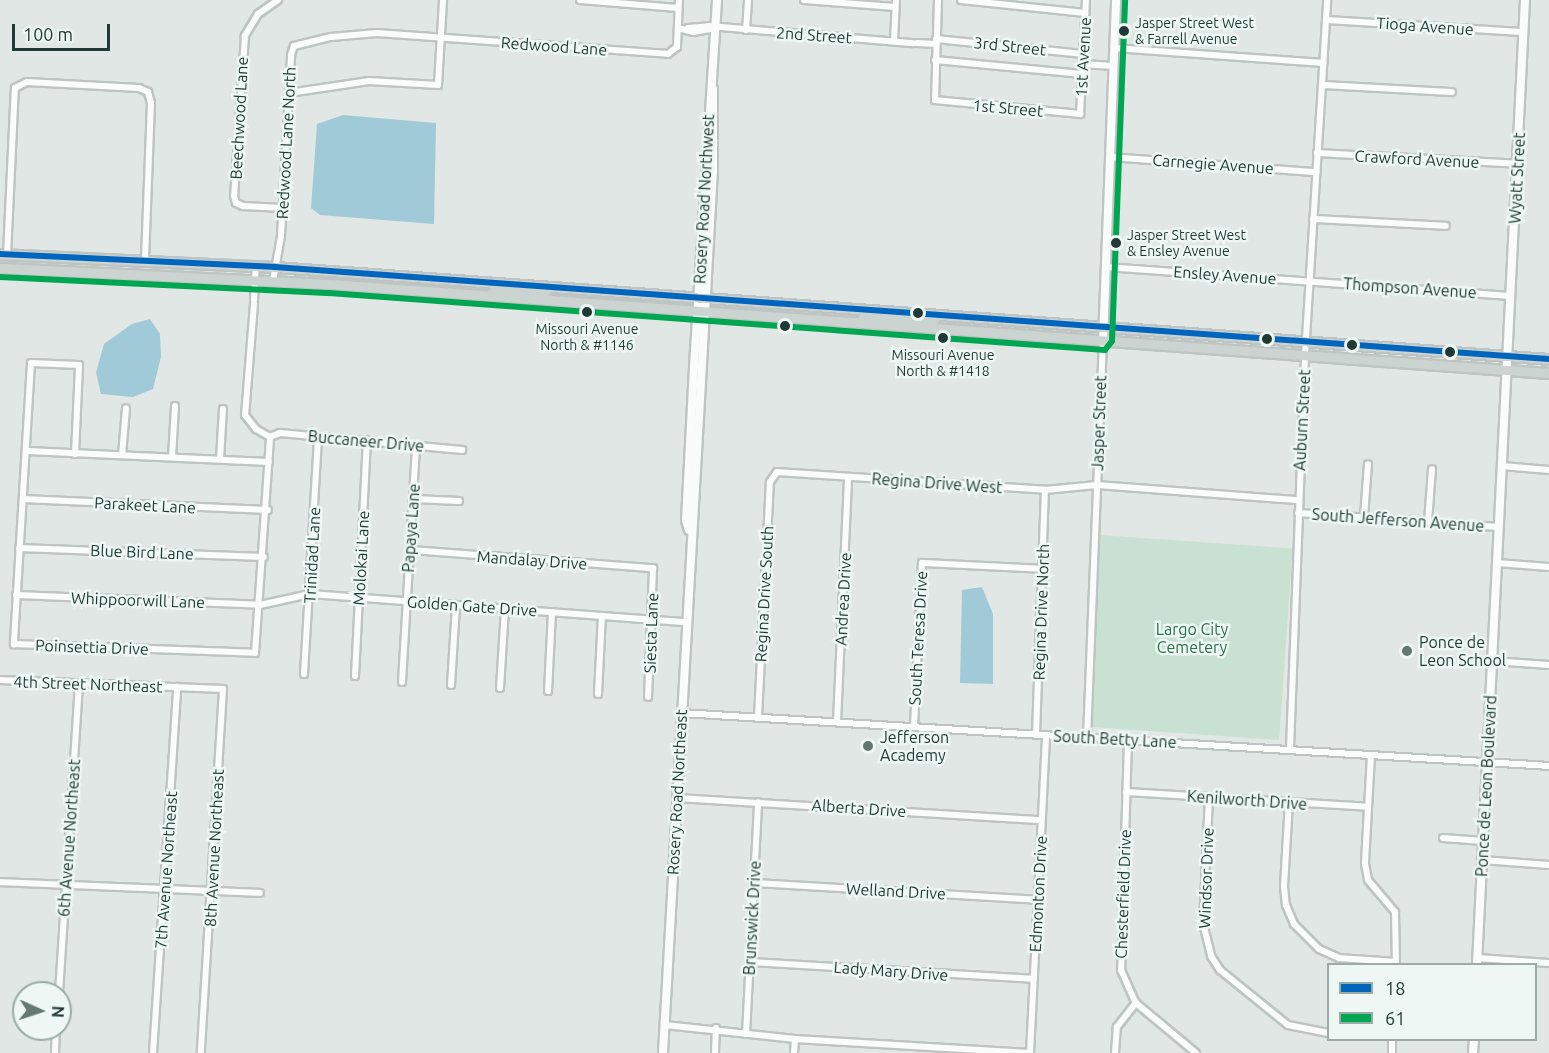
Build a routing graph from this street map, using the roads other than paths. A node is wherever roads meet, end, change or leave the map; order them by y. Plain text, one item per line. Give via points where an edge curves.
1 (278, 0) edge
2 (442, 0) edge
3 (579, 0) edge
4 (717, 0) edge
5 (748, 0) edge
6 (804, 0) edge
7 (938, 0) edge
8 (961, 0) edge
9 (1086, 0) edge
10 (1116, 0) edge
11 (1327, 0) edge
12 (1525, 0) edge
13 (896, 3) edge
14 (679, 4) edge
15 (1085, 13) junction
16 (1326, 20) junction
17 (678, 28) junction
18 (715, 28) junction
19 (746, 30) junction
20 (1523, 32) junction
21 (441, 38) junction
22 (894, 41) junction
23 (936, 41) junction
24 (1114, 48) junction
25 (1083, 54) junction
26 (935, 60) junction
27 (1323, 63) junction
28 (1083, 64) junction
29 (1113, 66) junction
30 (1082, 74) junction
31 (1322, 86) junction
32 (713, 89) junction
33 (1452, 92) dead end
34 (289, 93) junction
35 (1080, 114) joint
36 (1317, 153) junction
37 (1110, 157) junction
38 (1518, 164) junction
39 (706, 170) junction
40 (1316, 172) junction
41 (283, 208) junction
42 (710, 213) junction
43 (1313, 219) junction
44 (1446, 226) dead end
45 (3, 255) edge
46 (145, 261) junction
47 (186, 263) junction
48 (256, 266) junction
49 (275, 267) junction
50 (1105, 267) junction
51 (0, 268) edge
52 (123, 274) junction
53 (149, 275) junction
54 (256, 280) junction
55 (273, 281) junction
56 (479, 281) junction
57 (1309, 281) junction
58 (564, 287) junction
59 (464, 294) junction
60 (489, 296) junction
61 (1511, 296) junction
62 (702, 298) junction
63 (701, 311) junction
64 (904, 312) junction
65 (969, 317) junction
66 (822, 320) junction
67 (896, 325) junction
68 (1103, 326) junction
69 (1103, 340) junction
70 (1306, 340) junction
71 (1305, 354) junction
72 (1509, 356) junction
73 (1549, 359) edge
74 (1507, 370) junction
75 (1549, 373) edge
76 (175, 406) dead end
77 (126, 408) dead end
78 (223, 409) dead end
79 (318, 436) junction
80 (270, 437) junction
81 (367, 440) junction
82 (416, 446) junction
83 (462, 450) dead end
84 (27, 451) junction
85 (75, 454) junction
86 (122, 455) junction
87 (172, 457) junction
88 (220, 459) junction
89 (269, 462) junction
90 (1368, 464) dead end
91 (1502, 466) junction
92 (1432, 469) dead end
93 (1549, 470) edge
94 (777, 472) joint
95 (848, 477) junction
96 (1097, 485) junction
97 (1045, 490) junction
98 (23, 499) junction
99 (413, 499) junction
100 (1298, 500) junction
101 (459, 501) dead end
102 (268, 510) junction
103 (1298, 513) junction
104 (1364, 517) junction
105 (1428, 522) junction
106 (1499, 527) junction
107 (19, 548) junction
108 (411, 550) junction
109 (264, 557) junction
110 (1497, 563) junction
111 (1549, 567) edge
112 (653, 568) joint
113 (1042, 569) junction
114 (310, 594) junction
115 (16, 595) junction
116 (360, 597) junction
117 (406, 601) junction
118 (260, 605) junction
119 (456, 606) junction
120 (505, 609) junction
121 (552, 612) junction
122 (602, 616) junction
123 (651, 620) junction
124 (686, 622) junction
125 (1492, 660) junction
126 (1549, 665) edge
127 (304, 674) dead end
128 (355, 676) dead end
129 (0, 680) edge
130 (402, 682) dead end
131 (79, 684) junction
132 (451, 685) dead end
133 (177, 687) junction
134 (500, 688) dead end
135 (548, 691) dead end
136 (597, 694) dead end
137 (648, 697) dead end
138 (681, 713) junction
139 (758, 717) junction
140 (837, 722) junction
141 (914, 726) junction
142 (1036, 734) junction
143 (1046, 735) junction
144 (1087, 738) junction
145 (1128, 740) junction
146 (1290, 748) junction
147 (1371, 755) junction
148 (1487, 762) junction
149 (1549, 766) edge
150 (1126, 792) junction
151 (1209, 797) junction
152 (676, 798) junction
153 (758, 802) junction
154 (1289, 802) junction
155 (1368, 807) junction
156 (1041, 820) junction
157 (1443, 838) dead end
158 (1483, 841) junction
159 (1482, 860) junction
160 (1549, 865) edge
161 (0, 882) edge
162 (754, 883) junction
163 (65, 884) junction
164 (166, 888) junction
165 (212, 891) junction
166 (260, 893) dead end
167 (1038, 900) junction
168 (1477, 961) edge
169 (750, 962) junction
170 (1396, 963) edge
171 (1549, 963) edge
172 (1033, 979) junction
173 (60, 981) edge
174 (1136, 1003) junction
175 (665, 1025) junction
176 (716, 1028) junction
177 (1327, 1033) edge
178 (746, 1034) junction
179 (795, 1039) junction
180 (873, 1044) junction
181 (950, 1051) edge
182 (153, 1053) edge
183 (201, 1053) edge
184 (663, 1053) edge
185 (715, 1053) edge
186 (794, 1053) edge
187 (872, 1053) edge
188 (1030, 1053) edge
189 (1115, 1053) edge
190 (1196, 1053) edge

1 - 41 street, Beechwood Lane via 258,14 245,36 234,196 236,203 243,206
2 - 21 street
3 - 14 street
4 - 18 street, Rosery Road Northwest
5 - 19 street
6 - 13 street
7 - 23 street
8 - 15 street
9 - 15 street, 1st Avenue
10 - 24 street, Jasper Street
11 - 16 street, Auburn Street
12 - 20 street, Wyatt Street
13 - 22 street
14 - 17 street
15 - 25 street, 1st Avenue
16 - 20 street, Tioga Avenue
16 - 27 street, Auburn Street
17 - 18 street, 2nd Street via 693,32
17 - 21 street, Redwood Lane via 677,47 668,54
18 - 19 street, 2nd Street
18 - 32 street, Rosery Road Northwest
19 - 22 street, 2nd Street
20 - 38 street, Wyatt Street
21 - 34 street, Redwood Lane North via 377,33 300,43 291,55
21 - 34 street via 438,85 369,81
22 - 23 street, 2nd Street
23 - 25 street, 3rd Street
23 - 26 street
24 - 27 street
24 - 29 street, Jasper Street
25 - 28 street, 1st Avenue
26 - 30 street
26 - 35 street, 1st Street via 935,100
27 - 31 street, Auburn Street
28 - 29 street
28 - 30 street, 1st Avenue
29 - 37 street, Jasper Street
30 - 35 street, 1st Avenue
31 - 33 street
31 - 36 street, Auburn Street
32 - 39 street, Rosery Road Northwest
32 - 42 street, Rosery Road Northwest via 716,106
34 - 41 street, Redwood Lane North
36 - 38 street, Crawford Avenue
36 - 40 street, Auburn Street
37 - 40 street, Carnegie Avenue
37 - 50 street, Jasper Street
38 - 61 street, Wyatt Street
39 - 42 street
39 - 62 street, Rosery Road Northwest
40 - 43 street, Auburn Street
41 - 49 street, Redwood Lane North
42 - 62 street, Rosery Road Northwest
43 - 44 street
43 - 57 street, Auburn Street
45 - 46 main road
45 - 46 street via 15,88 27,82 140,88 148,92 151,103
46 - 47 main road
46 - 52 main road
47 - 48 main road
47 - 53 main road via 156,268
48 - 49 main road
48 - 54 street
49 - 55 street, Redwood Lane North
49 - 56 main road
50 - 57 street, Ensley Avenue
50 - 68 street, Jasper Street
51 - 52 main road
52 - 53 main road
53 - 54 main road
54 - 55 main road
54 - 80 street via 245,415 249,423
55 - 59 main road
56 - 58 main road
56 - 59 main road
57 - 61 street, Thompson Avenue
57 - 70 street, Auburn Street
58 - 60 main road via 556,293 496,290
58 - 62 main road
59 - 60 main road
60 - 63 main road
61 - 72 street, Wyatt Street
62 - 63 street, Rosery Road Northeast
62 - 64 main road
63 - 66 main road
63 - 124 street, Rosery Road Northeast via 695,513 690,532
64 - 65 main road
64 - 66 main road via 891,318 840,316
65 - 67 main road via 909,320
65 - 68 main road
66 - 67 main road
67 - 69 main road
68 - 69 street, Jasper Street
68 - 70 main road
69 - 71 main road
69 - 96 street, Jasper Street
70 - 71 street, Auburn Street
70 - 72 main road
71 - 74 main road
71 - 100 street, Auburn Street
72 - 73 main road
72 - 74 street, Ponce de Leon Boulevard
74 - 75 main road
74 - 91 street, Ponce de Leon Boulevard
76 - 87 street
77 - 86 street
78 - 88 street
79 - 80 street, Buccaneer Drive via 280,433
79 - 81 street, Buccaneer Drive
79 - 114 street, Trinidad Lane
80 - 89 street
81 - 82 street, Buccaneer Drive
81 - 116 street, Molokai Lane
82 - 83 street, Buccaneer Drive
82 - 99 street, Papaya Lane
84 - 85 street
84 - 85 street, Poinsettia Drive via 31,363 79,365
84 - 98 street, Poinsettia Drive
85 - 86 street
86 - 87 street
87 - 88 street
88 - 89 street
89 - 102 street
90 - 104 street
91 - 93 street
91 - 106 street, Ponce de Leon Boulevard
92 - 105 street
94 - 95 street, Regina Drive West
94 - 139 street, Regina Drive South via 770,482
95 - 97 street, Regina Drive West
95 - 140 street, Andrea Drive
96 - 97 street, Regina Drive West
96 - 100 street, Regina Drive West
96 - 144 street, Jasper Street
97 - 113 street, Regina Drive North
98 - 102 street, Parakeet Lane
98 - 107 street, Poinsettia Drive
99 - 101 street
99 - 108 street, Papaya Lane
100 - 103 street, Auburn Street
102 - 109 street
103 - 104 street, South Jefferson Avenue
103 - 146 street, Auburn Street
104 - 105 street, South Jefferson Avenue
105 - 106 street, South Jefferson Avenue
106 - 110 street, Ponce de Leon Boulevard
107 - 109 street, Blue Bird Lane
107 - 115 street, Poinsettia Drive
108 - 112 street, Mandalay Drive
108 - 117 street, Papaya Lane
109 - 118 street
110 - 111 street
110 - 125 street, Ponce de Leon Boulevard
112 - 123 street, Siesta Lane
113 - 141 street, South Teresa Drive via 922,563
113 - 142 street, Regina Drive North
114 - 116 street, Golden Gate Drive
114 - 118 street, Golden Gate Drive
114 - 127 street, Trinidad Lane
115 - 118 street, Whippoorwill Lane
115 - 118 street, Poinsettia Drive via 14,644 255,653
116 - 117 street, Golden Gate Drive
116 - 128 street, Molokai Lane
117 - 119 street, Golden Gate Drive
117 - 130 street, Papaya Lane
119 - 120 street, Golden Gate Drive
119 - 132 street
120 - 121 street, Golden Gate Drive
120 - 134 street
121 - 122 street, Golden Gate Drive
121 - 135 street
122 - 123 street, Golden Gate Drive
122 - 136 street
123 - 124 street, Golden Gate Drive
123 - 137 street, Siesta Lane
124 - 138 street, Rosery Road Northeast
125 - 126 street
125 - 148 street, Ponce de Leon Boulevard
129 - 131 street, 4th Street Northeast
131 - 133 street, 4th Street Northeast
131 - 163 street, 6th Avenue Northeast
133 - 164 street, 7th Avenue Northeast
133 - 165 street, 8th Avenue Northeast via 223,689
138 - 139 street, South Betty Lane
138 - 152 street, Rosery Road Northeast
139 - 140 street, South Betty Lane
140 - 141 street, South Betty Lane
141 - 142 street, South Betty Lane
142 - 143 street, South Betty Lane
143 - 144 street, South Betty Lane
143 - 156 street, Edmonton Drive
144 - 145 street, South Betty Lane
145 - 146 street, South Betty Lane
145 - 150 street, Chesterfield Drive
146 - 147 street, South Betty Lane
147 - 148 street, South Betty Lane
147 - 155 street
148 - 149 street, South Betty Lane
148 - 158 street, Ponce de Leon Boulevard
150 - 151 street, Kenilworth Drive
150 - 174 street, Chesterfield Drive via 1119,956 1124,982
151 - 154 street, Kenilworth Drive
151 - 177 street, Windsor Drive via 1203,923 1211,956 1220,970 1288,1025
152 - 153 street, Alberta Drive
152 - 175 street, Rosery Road Northeast
153 - 156 street, Alberta Drive
153 - 162 street, Brunswick Drive
154 - 155 street, Kenilworth Drive
154 - 170 street via 1284,886 1294,924 1319,949 1338,958
155 - 170 street via 1366,873 1395,912
156 - 167 street, Edmonton Drive
157 - 158 street
158 - 159 street, Ponce de Leon Boulevard
159 - 160 street
159 - 168 street, Ponce de Leon Boulevard
161 - 163 street
162 - 167 street, Welland Drive
162 - 169 street, Brunswick Drive
163 - 164 street
163 - 173 street, 6th Avenue Northeast
164 - 165 street
164 - 182 street, 7th Avenue Northeast
165 - 166 street
165 - 183 street, 8th Avenue Northeast
167 - 172 street, Edmonton Drive
168 - 171 street
169 - 172 street, Lady Mary Drive
169 - 178 street, Brunswick Drive
172 - 188 street, Edmonton Drive
174 - 189 street via 1117,1027
174 - 190 street, Chesterfield Drive
175 - 176 street
175 - 184 street, Rosery Road Northeast
176 - 178 street
176 - 185 street
178 - 179 street
179 - 180 street
179 - 186 street
180 - 181 street
180 - 187 street
181 - 188 street

